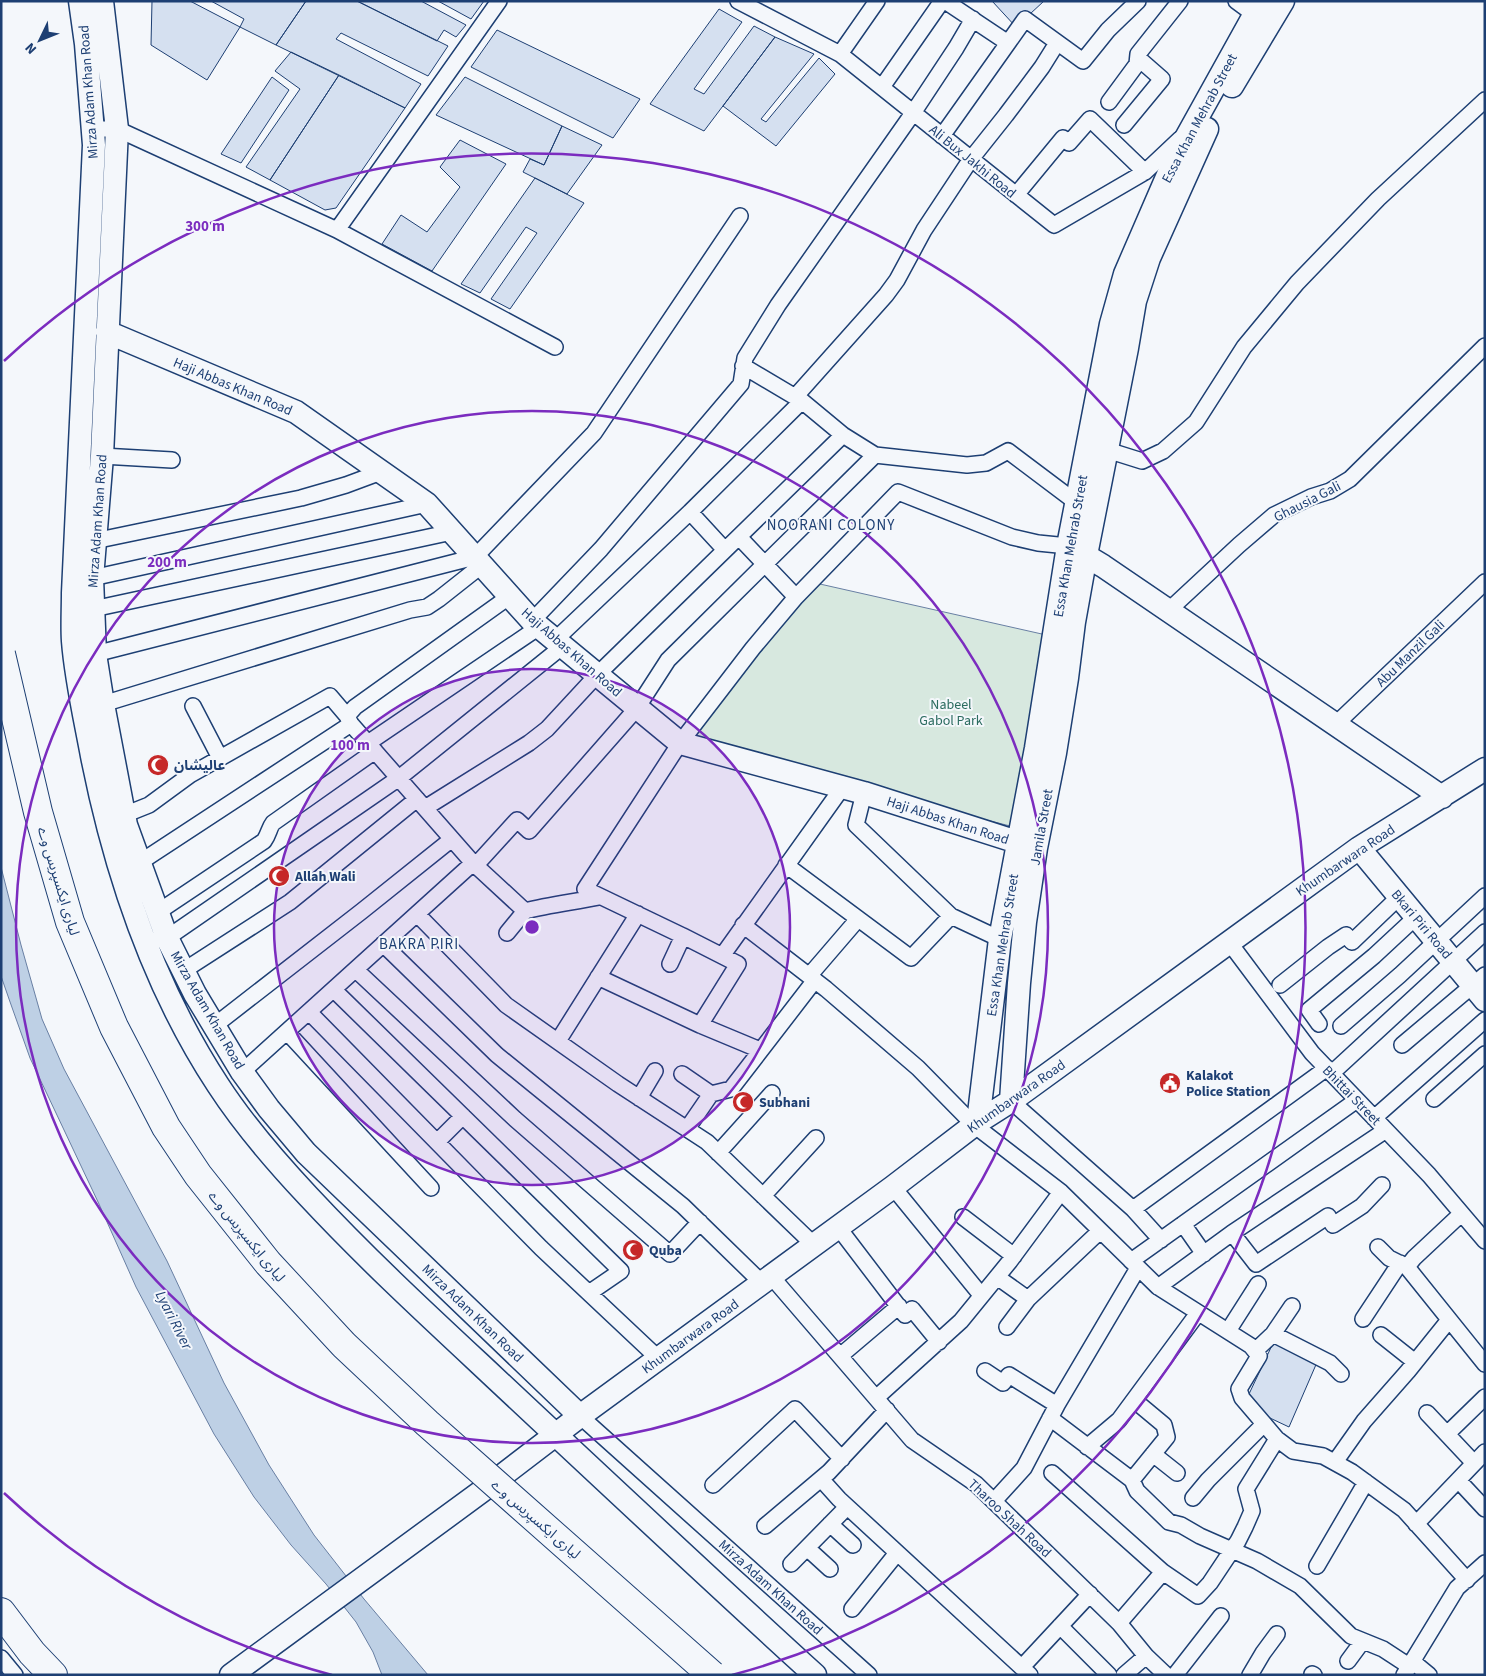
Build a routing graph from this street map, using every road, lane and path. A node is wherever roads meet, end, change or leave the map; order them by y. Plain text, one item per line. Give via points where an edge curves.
1 (80, 1) edge
2 (102, 1) edge
3 (500, 1) edge
4 (738, 1) edge
5 (877, 1) edge
6 (1138, 1) edge
7 (1180, 1) edge
8 (1236, 1) edge
9 (1283, 1) edge
10 (949, 3) edge
11 (1259, 8) edge
12 (973, 19) junction
13 (1008, 43) junction
14 (1057, 43) junction
15 (840, 54) junction
16 (1138, 58) junction
17 (882, 87) junction
18 (1485, 100) edge
19 (1109, 102) dead end
20 (913, 112) junction
21 (1124, 125) dead end
22 (93, 129) junction
23 (117, 129) junction
24 (1197, 132) junction
25 (942, 136) junction
26 (971, 159) junction
27 (1145, 172) junction
28 (1016, 195) junction
29 (740, 216) dead end
30 (337, 230) junction
31 (107, 332) junction
32 (1485, 346) edge
33 (555, 347) dead end
34 (743, 366) junction
35 (799, 399) junction
36 (843, 435) junction
37 (1107, 450) junction
38 (875, 455) junction
39 (102, 456) junction
40 (172, 460) dead end
41 (381, 472) junction
42 (1077, 501) junction
43 (427, 504) junction
44 (690, 512) junction
45 (1093, 517) junction
46 (452, 532) junction
47 (739, 537) junction
48 (94, 541) junction
49 (725, 550) junction
50 (1077, 550) junction
51 (478, 561) junction
52 (765, 564) junction
53 (92, 578) junction
54 (1485, 582) edge
55 (510, 596) junction
56 (796, 597) junction
57 (93, 610) junction
58 (1168, 611) junction
59 (547, 633) junction
60 (1, 654) edge
61 (95, 654) junction
62 (597, 675) junction
63 (103, 704) junction
64 (194, 706) dead end
65 (637, 708) junction
66 (349, 720) junction
67 (1336, 724) junction
68 (680, 743) junction
69 (372, 747) junction
70 (220, 758) junction
71 (1483, 774) edge
72 (399, 778) junction
73 (842, 788) junction
74 (864, 793) junction
75 (1442, 797) junction
76 (421, 804) junction
77 (124, 815) junction
78 (452, 839) junction
79 (1027, 845) junction
80 (1359, 848) junction
81 (139, 863) junction
82 (474, 864) junction
83 (786, 865) junction
84 (1485, 896) edge
85 (600, 897) junction
86 (1399, 897) junction
87 (524, 911) junction
88 (158, 912) junction
89 (417, 914) junction
90 (638, 914) junction
91 (951, 916) junction
92 (1416, 917) junction
93 (858, 918) junction
94 (743, 925) junction
95 (1485, 932) edge
96 (507, 933) dead end
97 (684, 936) junction
98 (168, 938) junction
99 (1000, 939) junction
100 (1436, 941) junction
101 (1229, 942) junction
102 (384, 944) junction
103 (722, 956) junction
104 (1453, 961) junction
105 (670, 964) dead end
106 (356, 970) junction
107 (183, 971) junction
108 (598, 977) junction
109 (812, 978) junction
110 (1280, 985) dead end
111 (1481, 986) edge
112 (334, 990) junction
113 (309, 1012) junction
114 (1485, 1020) edge
115 (1320, 1024) dead end
116 (700, 1025) junction
117 (214, 1026) junction
118 (1341, 1026) dead end
119 (287, 1032) junction
120 (558, 1041) junction
121 (1402, 1045) dead end
122 (760, 1050) junction
123 (1485, 1054) edge
124 (655, 1071) dead end
125 (1329, 1071) junction
126 (242, 1072) junction
127 (682, 1074) dead end
128 (772, 1093) dead end
129 (711, 1094) junction
130 (639, 1098) junction
131 (1434, 1099) dead end
132 (1357, 1100) junction
133 (1011, 1101) junction
134 (463, 1116) junction
135 (1374, 1118) junction
136 (976, 1123) junction
137 (687, 1129) junction
138 (1386, 1130) junction
139 (816, 1138) dead end
140 (437, 1142) junction
141 (718, 1153) junction
142 (1382, 1185) dead end
143 (893, 1187) junction
144 (430, 1188) dead end
145 (1061, 1192) junction
146 (762, 1196) junction
147 (1133, 1209) junction
148 (1461, 1214) junction
149 (963, 1218) dead end
150 (700, 1222) junction
151 (1183, 1224) junction
152 (838, 1227) junction
153 (1100, 1231) junction
154 (1232, 1233) junction
155 (1161, 1240) junction
156 (1485, 1241) edge
157 (814, 1245) junction
158 (1378, 1247) dead end
159 (1204, 1254) junction
160 (1014, 1256) junction
161 (1134, 1264) junction
162 (1403, 1265) junction
163 (997, 1277) junction
164 (766, 1280) junction
165 (1258, 1284) dead end
166 (1158, 1287) junction
167 (589, 1293) junction
168 (981, 1295) junction
169 (1028, 1299) junction
170 (898, 1306) junction
171 (1292, 1306) dead end
172 (1198, 1313) junction
173 (1363, 1320) dead end
174 (1449, 1320) junction
175 (1007, 1327) dead end
176 (1228, 1331) junction
177 (1273, 1334) junction
178 (1381, 1335) dead end
179 (939, 1342) junction
180 (1255, 1351) junction
181 (840, 1356) junction
182 (659, 1359) junction
183 (1415, 1362) junction
184 (1485, 1364) edge
185 (984, 1371) dead end
186 (1341, 1374) dead end
187 (1485, 1397) edge
188 (876, 1398) junction
189 (1134, 1400) junction
190 (887, 1410) junction
191 (1054, 1412) junction
192 (1427, 1413) dead end
193 (580, 1416) junction
194 (1264, 1424) junction
195 (1447, 1434) junction
196 (556, 1435) junction
197 (1277, 1439) junction
198 (1087, 1447) junction
199 (1153, 1454) junction
200 (1480, 1458) edge
201 (842, 1459) junction
202 (1335, 1462) junction
203 (1052, 1472) dead end
204 (1177, 1473) dead end
205 (821, 1479) junction
206 (1132, 1480) junction
207 (1458, 1480) junction
208 (1366, 1482) junction
209 (713, 1485) dead end
210 (1193, 1498) dead end
211 (994, 1501) junction
212 (847, 1506) junction
213 (1485, 1509) edge
214 (830, 1524) junction
215 (1416, 1524) junction
216 (765, 1526) dead end
217 (853, 1545) dead end
218 (807, 1548) junction
219 (1231, 1550) junction
220 (897, 1553) junction
221 (1485, 1563) edge
222 (792, 1564) dead end
223 (1317, 1566) dead end
224 (830, 1569) dead end
225 (1163, 1572) junction
226 (1467, 1580) junction
227 (1090, 1594) junction
228 (852, 1609) dead end
229 (1, 1612) edge
230 (1221, 1616) dead end
231 (1119, 1623) junction
232 (1060, 1626) junction
233 (1278, 1634) dead end
234 (1362, 1642) junction
235 (1146, 1656) junction
236 (1, 1658) edge
237 (1348, 1661) dead end
238 (1409, 1667) edge
239 (1026, 1671) edge
240 (15, 1675) edge
241 (53, 1675) edge
242 (231, 1675) edge
243 (712, 1675) edge
244 (815, 1675) edge
245 (869, 1675) edge
246 (1109, 1675) edge
247 (1124, 1675) edge
248 (1166, 1675) edge
249 (1175, 1675) edge
250 (1250, 1675) edge
251 (1429, 1675) edge

1 - 22 main road, Mirza Adam Khan Road
2 - 23 main road, Mirza Adam Khan Road
3 - 30 street
4 - 15 street, Ali Bux Jakhi Road
5 - 15 street
6 - 14 street via 1108,30 1083,61
7 - 16 street
8 - 11 street
9 - 24 main road, Essa Khan Mehrab Street
10 - 12 street
10 - 17 street
11 - 24 main road, Essa Khan Mehrab Street
12 - 13 street
12 - 20 street
13 - 14 street via 1025,19
13 - 25 street
14 - 26 street
15 - 17 street, Ali Bux Jakhi Road
16 - 19 street
16 - 21 street via 1162,79
17 - 20 street, Ali Bux Jakhi Road
18 - 37 street via 1378,199 1297,283 1244,347 1196,422 1163,451 1142,461
20 - 25 street, Ali Bux Jakhi Road
20 - 34 street via 778,305
22 - 23 street
22 - 196 main road, Mirza Adam Khan Road via 72,594 73,641 103,810 125,888 157,973 191,1041 218,1087 253,1134 344,1234
23 - 30 street
23 - 31 main road, Mirza Adam Khan Road
24 - 27 street, Ali Bux Jakhi Road
24 - 37 main road, Essa Khan Mehrab Street via 1149,258 1134,309
24 - 42 main road, Essa Khan Mehrab Street via 1176,154 1125,274 1111,324
25 - 26 street, Ali Bux Jakhi Road
26 - 28 street, Ali Bux Jakhi Road
26 - 35 street via 924,230 897,280
27 - 28 street, Ali Bux Jakhi Road via 1054,225
27 - 28 street via 1090,119 1069,143 1063,138
29 - 51 street via 594,434
30 - 33 street
31 - 39 main road, Mirza Adam Khan Road
31 - 41 main road, Haji Abbas Khan Road via 296,412
32 - 58 street, Ghausia Gali via 1350,479 1274,515
34 - 35 street
34 - 59 street via 740,384 601,549
35 - 36 street
35 - 44 street
36 - 38 street
36 - 47 street
37 - 45 main road, Essa Khan Mehrab Street
38 - 42 street via 967,465 986,463 1008,450
38 - 52 street
39 - 40 street
39 - 48 main road, Mirza Adam Khan Road
41 - 43 main road, Haji Abbas Khan Road
41 - 48 street via 301,498
42 - 45 street
42 - 50 main road, Essa Khan Mehrab Street
43 - 46 main road, Haji Abbas Khan Road
43 - 53 street
44 - 49 street
44 - 59 street
45 - 50 main road, Essa Khan Mehrab Street
46 - 51 main road, Haji Abbas Khan Road
46 - 57 street
47 - 49 street
47 - 52 street
48 - 53 main road, Mirza Adam Khan Road
49 - 62 street
50 - 56 street via 1012,537 898,492
50 - 58 main road
50 - 79 main road, Essa Khan Mehrab Street via 1063,637 1036,748
51 - 55 main road, Haji Abbas Khan Road
51 - 61 street
51 - 63 street via 427,607
52 - 56 street
52 - 65 street via 668,660
53 - 57 main road, Mirza Adam Khan Road
54 - 67 street, Abu Manzil Gali
55 - 59 main road, Haji Abbas Khan Road
55 - 66 street via 355,707
56 - 68 street
57 - 61 main road, Mirza Adam Khan Road
58 - 67 main road
59 - 62 main road, Haji Abbas Khan Road
59 - 69 street
59 - 72 street
60 - 243 highway, لیاری ایکسپریس وے, bridge via 38,812 70,922 118,1036 166,1127 198,1175 274,1270 371,1372
61 - 63 main road, Mirza Adam Khan Road
62 - 65 main road, Haji Abbas Khan Road
62 - 76 street via 547,729 529,743
63 - 77 main road, Mirza Adam Khan Road
64 - 70 street
65 - 68 main road, Haji Abbas Khan Road
65 - 82 street via 529,831 517,820
66 - 69 street
66 - 70 street via 330,696
66 - 81 street
67 - 75 main road
68 - 73 main road, Haji Abbas Khan Road
68 - 85 street via 585,889
69 - 72 street
69 - 88 street via 270,826 264,841
70 - 77 street via 149,805
71 - 75 main road, Khumbarwara Road
72 - 76 street
72 - 98 street
73 - 74 main road, Haji Abbas Khan Road
73 - 83 street
74 - 79 main road, Haji Abbas Khan Road
74 - 91 street via 856,825
75 - 80 main road, Khumbarwara Road
76 - 78 street
76 - 107 street via 290,902
77 - 81 main road, Mirza Adam Khan Road
78 - 82 street
78 - 117 street
79 - 99 main road, Essa Khan Mehrab Street
79 - 133 main road, Jamila Street via 1025,922
80 - 86 main road, Bkari Piri Road
80 - 101 main road, Khumbarwara Road
81 - 88 main road, Mirza Adam Khan Road
82 - 87 street
82 - 89 street
83 - 93 street
83 - 94 street
84 - 100 street
85 - 87 street
85 - 90 street
86 - 92 main road, Bkari Piri Road
86 - 110 street via 1352,942 1346,935
87 - 96 street
88 - 98 main road, Mirza Adam Khan Road
89 - 102 street
89 - 120 street via 506,1005
90 - 97 street
90 - 108 street
91 - 93 street via 911,958
91 - 99 street
92 - 100 main road, Bkari Piri Road
92 - 115 street via 1309,1010
93 - 109 street
94 - 103 street
94 - 109 street
95 - 104 street
97 - 103 street
97 - 105 street
98 - 107 main road, Mirza Adam Khan Road
99 - 136 main road, Essa Khan Mehrab Street
100 - 104 main road, Bkari Piri Road
100 - 118 street
101 - 125 street, Bhittai Street
101 - 133 main road, Khumbarwara Road
102 - 106 street
102 - 150 street, Tharoo Shah Road via 497,1055
103 - 116 street via 738,964
104 - 111 main road, Bkari Piri Road
104 - 125 street
106 - 112 street
106 - 150 street via 515,1119 670,1254
107 - 117 main road, Mirza Adam Khan Road
108 - 116 street
108 - 120 street
109 - 122 street
109 - 136 street via 918,1068
111 - 121 street
112 - 113 street
112 - 134 street
113 - 119 street
113 - 140 street
114 - 135 street
116 - 122 street
117 - 126 main road, Mirza Adam Khan Road
119 - 126 street
119 - 144 street
120 - 130 street
122 - 129 street via 731,1089
123 - 131 street
124 - 130 street
125 - 132 street, Bhittai Street
125 - 147 street
126 - 193 main road, Mirza Adam Khan Road via 306,1153
127 - 129 street
128 - 141 street
129 - 137 street
130 - 137 street
132 - 135 street, Bhittai Street
132 - 151 street
133 - 136 main road, Khumbarwara Road
133 - 147 street
134 - 140 street
134 - 167 street via 621,1271
135 - 138 street, Bhittai Street
136 - 143 main road, Khumbarwara Road
136 - 145 street
137 - 141 street
138 - 148 street, Bhittai Street
138 - 154 street
139 - 146 street
140 - 167 street
141 - 146 street
142 - 154 street via 1362,1206 1333,1225 1328,1216 1256,1264
143 - 152 main road, Khumbarwara Road
143 - 168 street
145 - 153 street
145 - 160 street
146 - 157 street
147 - 155 street
148 - 156 street, Bhittai Street
148 - 162 street
149 - 160 street
150 - 164 street, Tharoo Shah Road
151 - 155 street
151 - 159 street
152 - 157 main road, Khumbarwara Road
152 - 170 street
153 - 161 street
153 - 169 street
154 - 159 street
155 - 161 street
157 - 164 main road, Khumbarwara Road
158 - 162 street
159 - 166 street
160 - 163 street
161 - 166 street
161 - 191 street
162 - 173 street
162 - 174 street
163 - 168 street
163 - 169 street
164 - 181 street, Tharoo Shah Road
164 - 182 main road, Khumbarwara Road
165 - 176 street
166 - 172 street
167 - 182 street
168 - 179 street
169 - 175 street
170 - 179 street via 905,1315 912,1309
170 - 181 street
171 - 177 street
172 - 176 street
172 - 189 street
174 - 183 street
174 - 184 street
176 - 180 street
177 - 180 street
177 - 186 street via 1330,1362
178 - 183 street
179 - 188 street
180 - 194 street via 1259,1356 1239,1389 1242,1398
181 - 188 street, Tharoo Shah Road
182 - 193 main road, Khumbarwara Road
183 - 202 street via 1364,1420
185 - 191 street via 1003,1383 1009,1375
187 - 195 street
188 - 190 street, Tharoo Shah Road
189 - 198 street via 1119,1420
189 - 199 street via 1164,1425 1167,1437
190 - 201 street
190 - 211 street, Tharoo Shah Road via 912,1440 976,1484
191 - 198 street
191 - 211 street via 1024,1468
192 - 195 street
193 - 196 main road, Khumbarwara Road
193 - 245 street, Mirza Adam Khan Road
194 - 197 street
194 - 210 street
195 - 200 street
196 - 242 main road, Khumbarwara Road
196 - 244 main road, Mirza Adam Khan Road
197 - 202 street via 1293,1451 1323,1456
197 - 219 street via 1246,1489 1252,1511
198 - 206 street
199 - 204 street
199 - 206 street
200 - 207 street
201 - 205 street
201 - 209 street via 795,1409
202 - 208 street
203 - 225 street
205 - 212 street
205 - 216 street
206 - 219 street via 1137,1491 1169,1522
207 - 213 street
207 - 215 street
208 - 215 street via 1404,1510
208 - 223 street
211 - 227 street, Tharoo Shah Road
212 - 214 street
212 - 220 street
214 - 217 street
214 - 218 street
215 - 226 street
218 - 222 street
218 - 224 street
219 - 225 street via 1198,1596
219 - 234 street via 1300,1586 1351,1636
220 - 228 street
220 - 239 street
221 - 226 street
225 - 231 street
226 - 238 street via 1457,1588
227 - 231 street, Tharoo Shah Road
227 - 232 street
229 - 241 highway
230 - 249 street
231 - 235 street, Tharoo Shah Road
232 - 239 street
232 - 246 street
233 - 250 street
234 - 237 street
234 - 238 street via 1383,1649
235 - 247 street
235 - 248 street, Tharoo Shah Road
236 - 240 street
238 - 251 street

